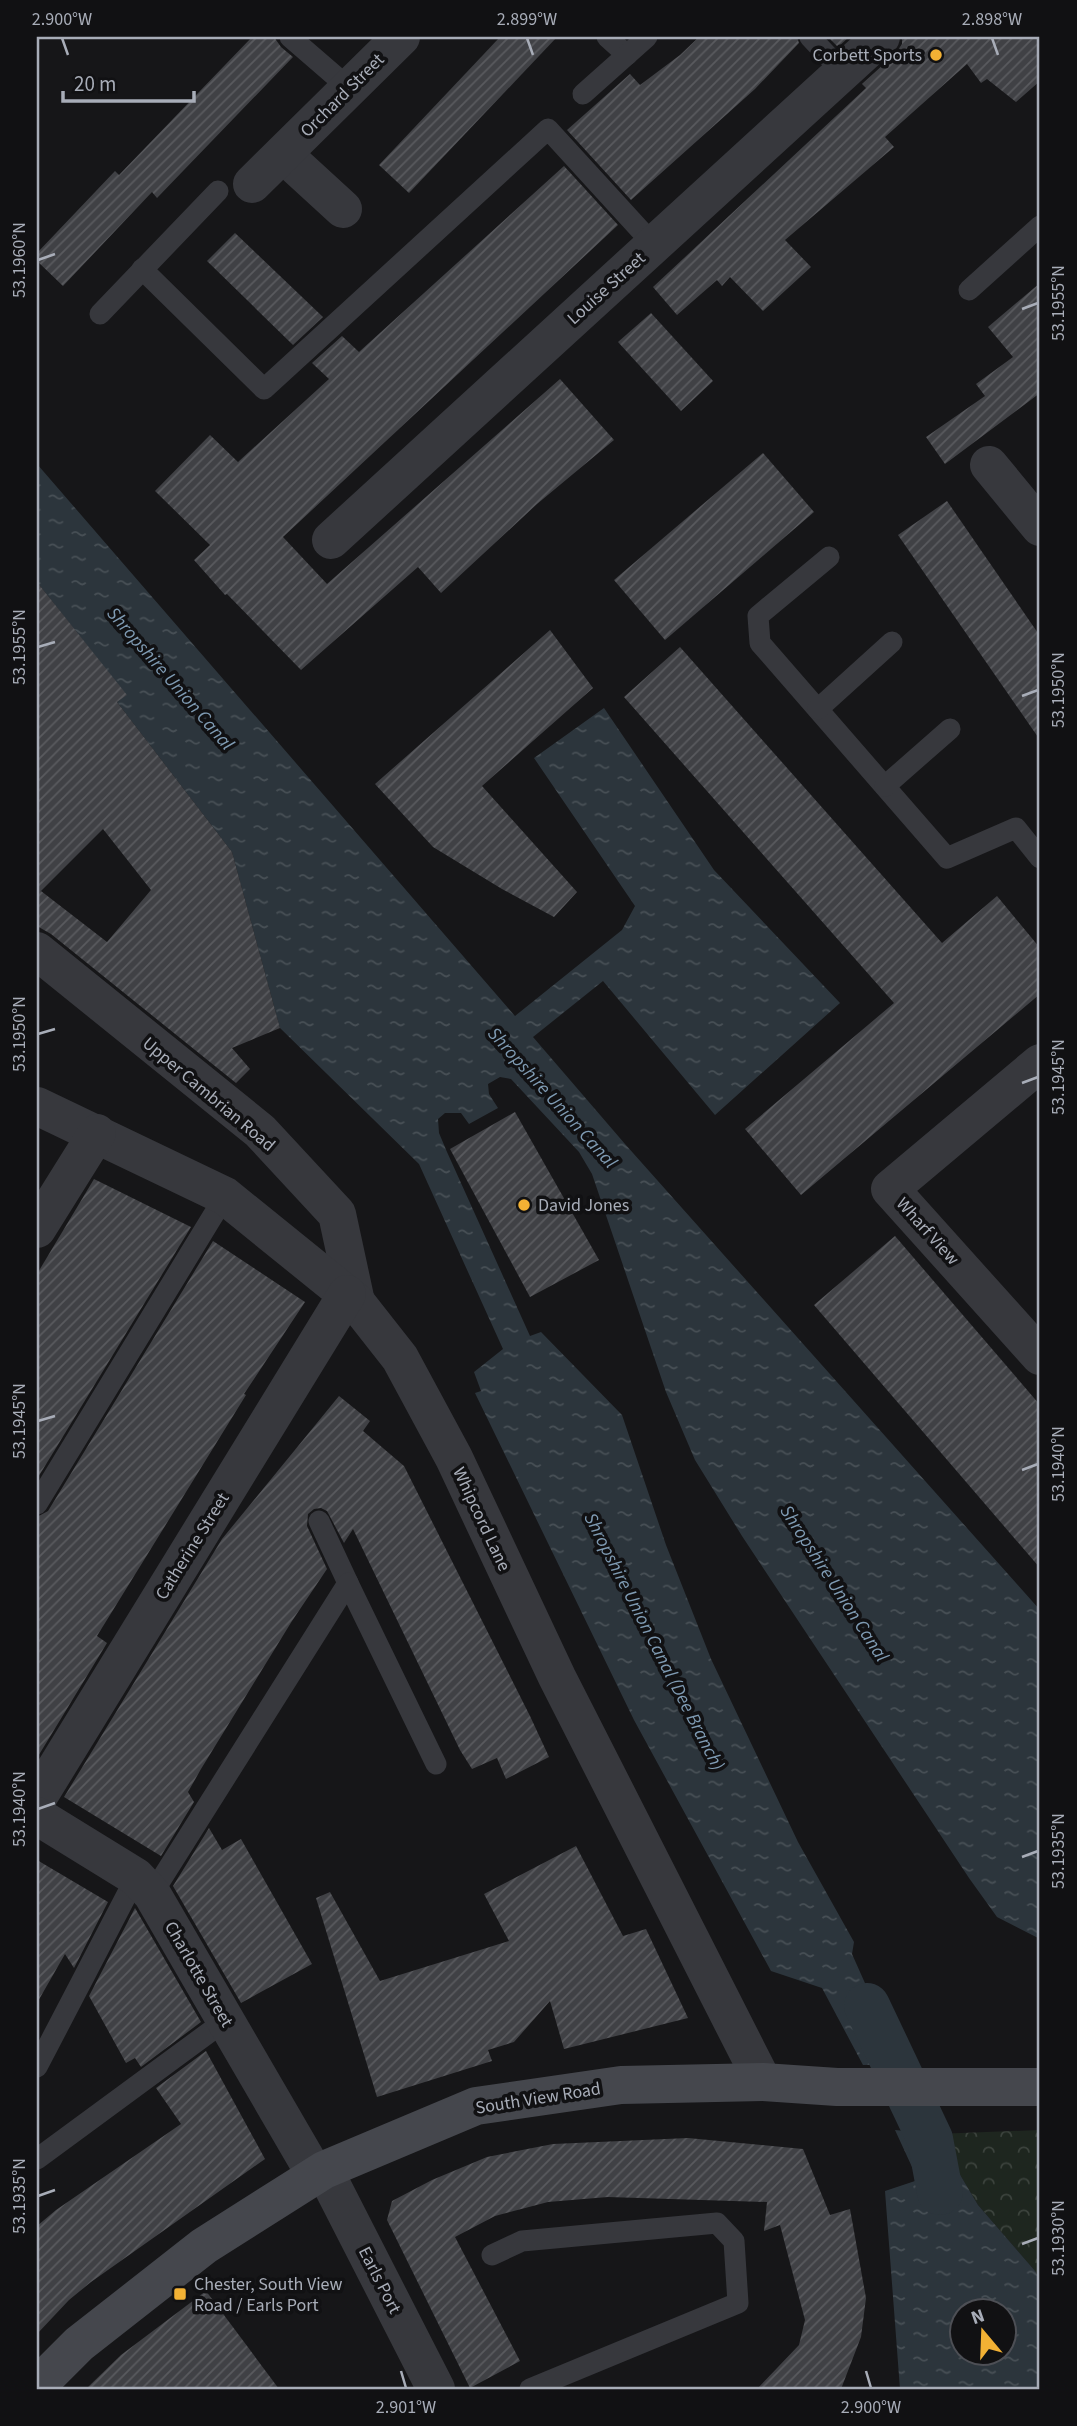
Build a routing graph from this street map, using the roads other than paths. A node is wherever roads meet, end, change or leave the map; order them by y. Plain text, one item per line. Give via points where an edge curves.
1 (290, 37) edge
2 (401, 37) edge
3 (607, 37) edge
4 (647, 37) edge
5 (810, 37) edge
6 (881, 37) edge
7 (626, 55) junction
8 (843, 72) junction
9 (349, 88) junction
10 (583, 94) dead end
11 (283, 154) junction
12 (235, 187) joint
13 (344, 209) dead end
14 (1040, 226) edge
15 (654, 245) junction
16 (142, 269) junction
17 (969, 290) dead end
18 (100, 314) dead end
19 (989, 465) dead end
20 (1040, 527) edge
21 (331, 540) dead end
22 (830, 557) dead end
23 (892, 642) dead end
24 (818, 709) junction
25 (950, 729) dead end
26 (884, 786) junction
27 (1040, 858) edge
28 (37, 951) edge
29 (1040, 1063) edge
30 (37, 1106) edge
31 (97, 1133) junction
32 (225, 1196) junction
33 (37, 1229) edge
34 (352, 1298) junction
35 (1040, 1356) edge
36 (37, 1504) edge
37 (319, 1521) dead end
38 (348, 1583) junction
39 (436, 1764) dead end
40 (37, 1799) edge
41 (37, 1816) edge
42 (144, 1886) junction
43 (226, 2020) junction
44 (37, 2067) edge
45 (763, 2082) junction
46 (1040, 2088) edge
47 (37, 2159) edge
48 (320, 2173) junction
49 (492, 2255) dead end
50 (37, 2386) edge
51 (436, 2389) edge
52 (530, 2389) edge

1 - 9 lane
2 - 9 street, Orchard Street
3 - 7 lane
4 - 7 lane
5 - 8 lane
6 - 8 street, Louise Street
7 - 10 lane
8 - 15 street, Louise Street
9 - 11 street, Orchard Street
11 - 12 street, Orchard Street
11 - 13 street
12 - 16 lane
14 - 17 lane
15 - 16 lane via 548,130 264,389
15 - 21 street, Louise Street
16 - 18 lane
19 - 20 street
22 - 24 lane via 758,616 760,643
23 - 24 lane
24 - 26 lane
25 - 26 lane
26 - 27 lane via 947,858 1016,828
28 - 34 street, Upper Cambrian Road via 260,1131 337,1214
29 - 35 street, Wharf View via 890,1188
30 - 31 street, Whipcord Lane
31 - 32 street, Whipcord Lane
31 - 33 street
32 - 34 street, Whipcord Lane
32 - 36 lane
34 - 40 street, Catherine Street
34 - 45 street, Whipcord Lane via 400,1358 454,1458 557,1676
37 - 38 lane
38 - 39 lane
38 - 42 lane
41 - 42 street, Charlotte Street
42 - 43 street, Charlotte Street
42 - 44 lane
43 - 47 lane
43 - 48 street, Charlotte Street
45 - 46 street, South View Road
45 - 48 street, South View Road via 621,2085 476,2106
48 - 50 street, South View Road via 204,2246 79,2344
48 - 51 street, Earls Port
49 - 52 lane via 522,2241 717,2223 734,2241 738,2303

